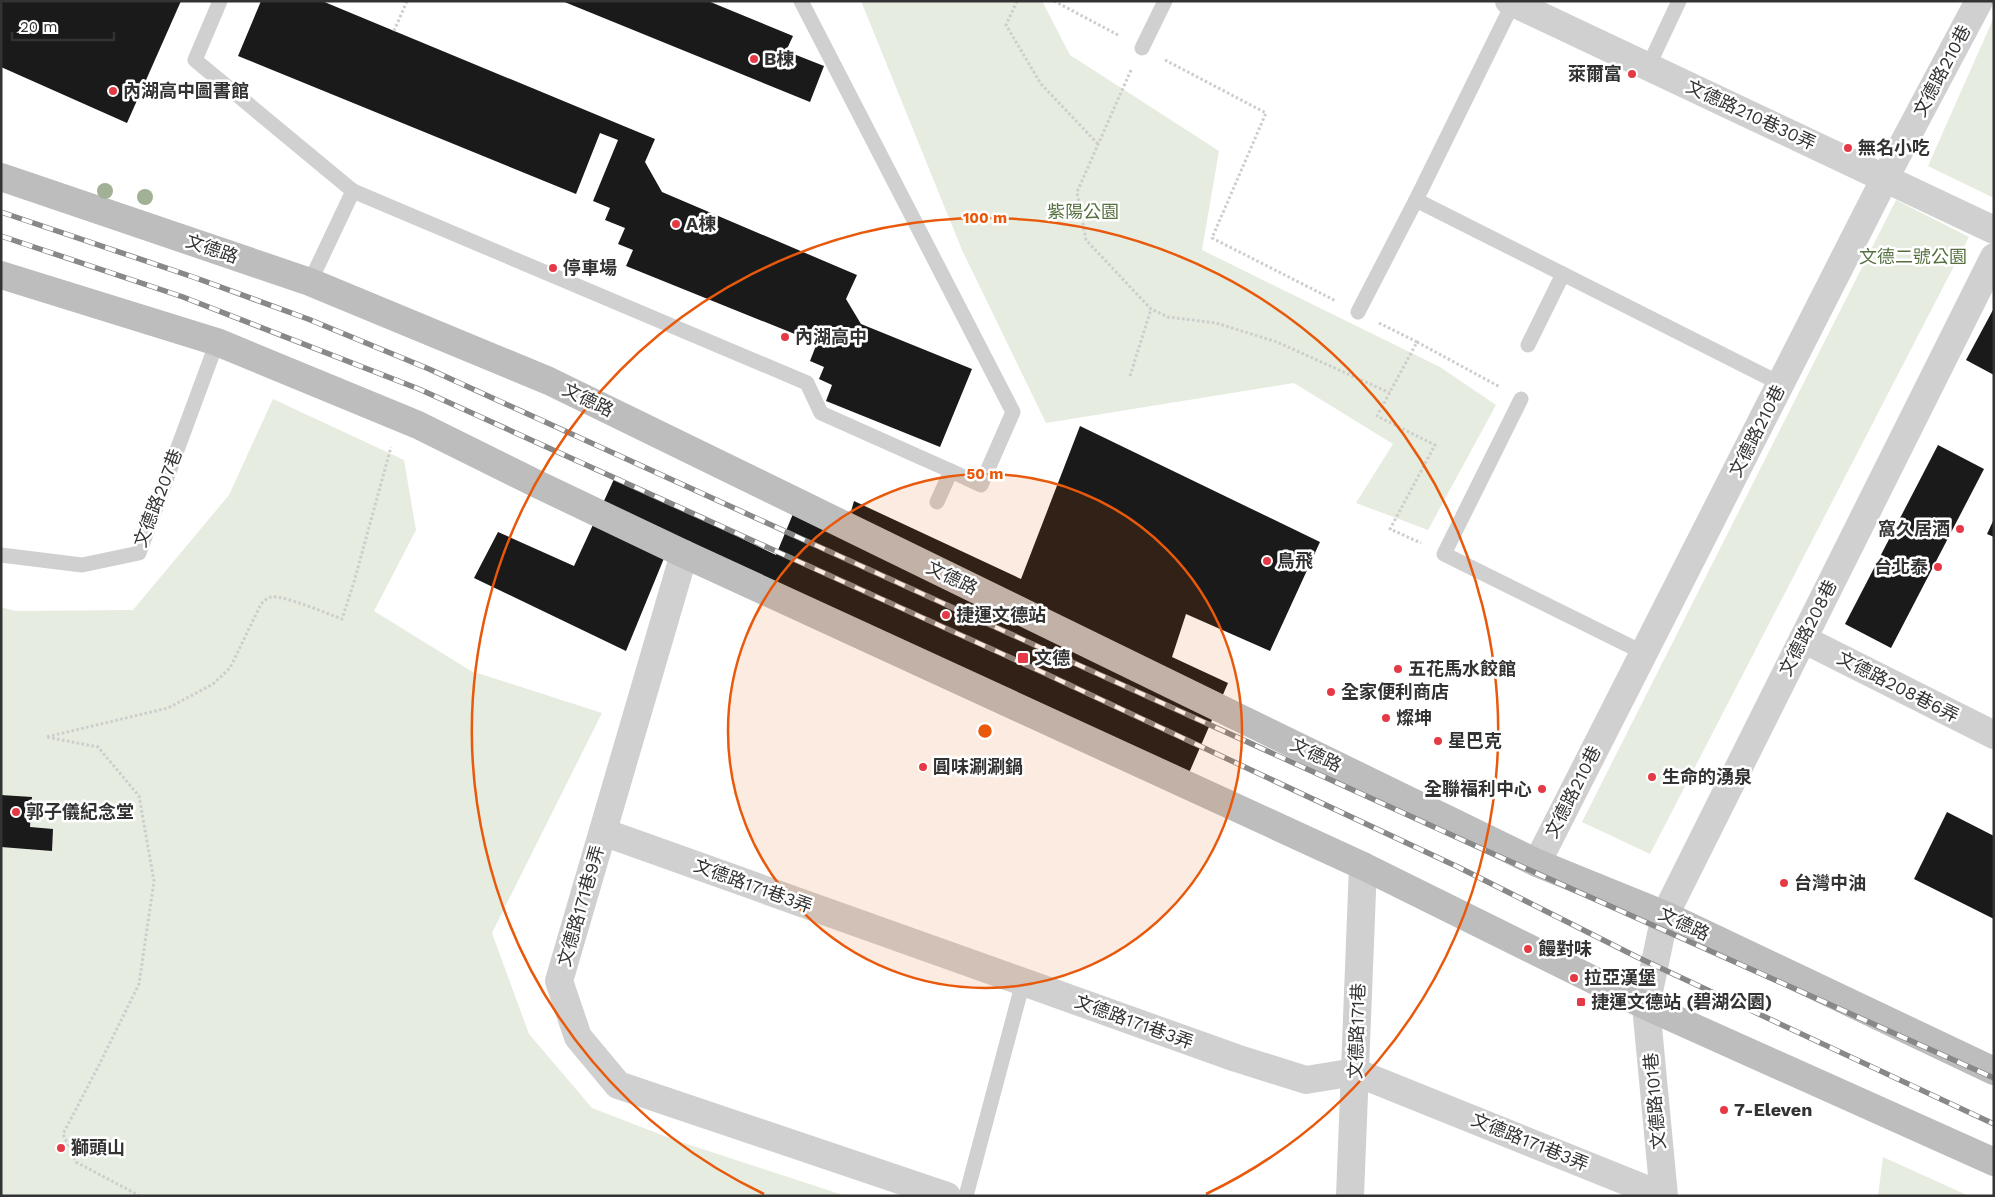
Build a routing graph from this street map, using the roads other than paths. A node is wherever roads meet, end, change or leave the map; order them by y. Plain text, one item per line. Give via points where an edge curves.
1 (220, 1) edge
2 (801, 1) edge
3 (1165, 1) edge
4 (1679, 1) edge
5 (1979, 1) edge
6 (1511, 2) edge
7 (1142, 48) road end
8 (1648, 66) junction
9 (1, 177) edge
10 (1885, 178) junction
11 (352, 191) junction
12 (1416, 200) junction
13 (1994, 230) edge
14 (1994, 258) edge
15 (1562, 274) junction
16 (1, 275) edge
17 (310, 282) junction
18 (1358, 312) road end
19 (218, 342) junction
20 (1528, 345) dead end
21 (1781, 384) junction
22 (1521, 398) road end
23 (951, 471) junction
24 (937, 502) dead end
25 (684, 554) junction
26 (1, 555) edge
27 (1803, 639) junction
28 (1644, 653) junction
29 (1994, 736) edge
30 (603, 832) junction
31 (1538, 863) junction
32 (1363, 866) junction
33 (1665, 915) junction
34 (1022, 982) junction
35 (1646, 1006) junction
36 (1355, 1072) junction
37 (1994, 1072) edge
38 (1994, 1162) edge
39 (947, 1196) edge
40 (966, 1196) edge
41 (1350, 1196) edge
42 (1664, 1196) edge

1 - 11 lane via 195,60
2 - 23 lane via 1013,412 981,485
3 - 7 lane
4 - 8 lane
5 - 10 street, 文德路210巷
6 - 8 street, 文德路210巷30弄
6 - 12 lane
8 - 10 street, 文德路210巷30弄
9 - 17 main road, 文德路
10 - 13 street, 文德路210巷30弄
10 - 21 street, 文德路210巷
11 - 17 lane
11 - 23 lane via 807,383 821,413
12 - 15 lane
12 - 18 lane
14 - 27 street, 文德路208巷
15 - 20 lane
15 - 21 lane
16 - 19 main road
17 - 31 main road, 文德路 via 549,381
19 - 25 main road via 418,425
19 - 26 lane, 文德路207巷 via 138,553 82,565
21 - 28 street, 文德路210巷
22 - 28 lane via 1444,554
23 - 24 lane
25 - 30 street, 文德路171巷9弄
25 - 32 main road
27 - 29 street, 文德路208巷6弄
27 - 33 street, 文德路208巷
28 - 31 street, 文德路210巷
30 - 34 street, 文德路171巷3弄
30 - 39 street, 文德路171巷9弄 via 559,980 578,1037 618,1086
31 - 33 main road, 文德路
32 - 35 main road
32 - 36 street, 文德路171巷
33 - 35 street, 文德路208巷
33 - 37 main road, 文德路
34 - 36 street, 文德路171巷3弄 via 1306,1080
34 - 40 lane
35 - 38 main road
35 - 42 street, 文德路101巷
36 - 41 street, 文德路171巷
36 - 42 street, 文德路171巷3弄

